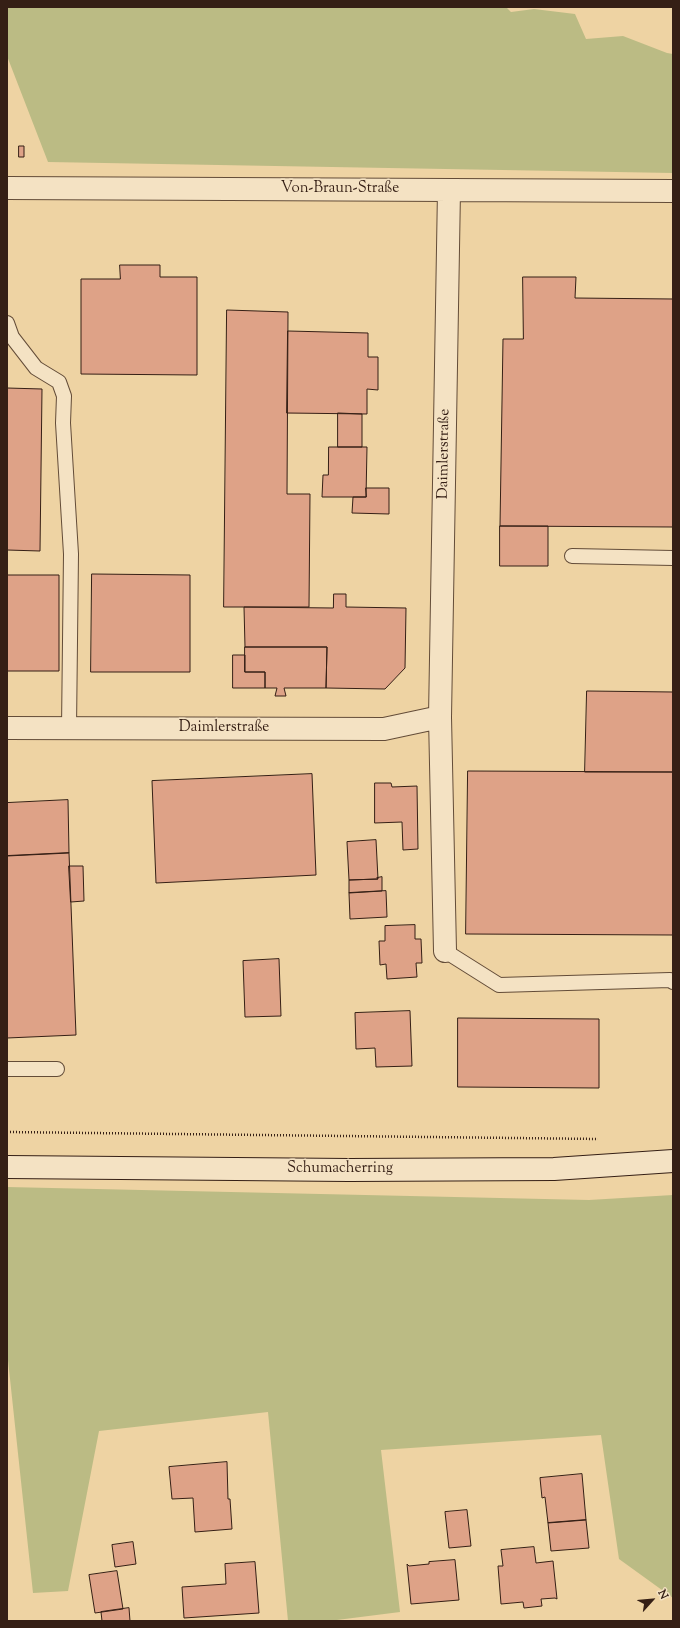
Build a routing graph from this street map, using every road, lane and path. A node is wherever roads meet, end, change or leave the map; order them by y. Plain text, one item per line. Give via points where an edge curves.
1 (7, 188) edge
2 (449, 190) junction
3 (673, 191) edge
4 (7, 323) edge
5 (572, 556) dead end
6 (673, 558) edge
7 (440, 717) junction
8 (7, 728) edge
9 (69, 728) junction
10 (445, 951) joint
11 (673, 982) edge
12 (7, 1069) edge
13 (57, 1069) dead end
14 (7, 1132) edge
15 (602, 1139) dead end
16 (673, 1162) edge
17 (7, 1167) edge

1 - 2 street, Von-Braun-Straße
2 - 3 street, Von-Braun-Straße
2 - 7 street, Daimlerstraße
4 - 9 lane via 12,337 36,368 59,382 64,396 63,423 70,554
5 - 6 lane
7 - 9 street, Daimlerstraße via 384,728
7 - 10 street, Daimlerstraße
8 - 9 street, Daimlerstraße
10 - 11 lane via 499,985 670,980
12 - 13 lane
14 - 15 path
16 - 17 street, Schumacherring via 554,1169

